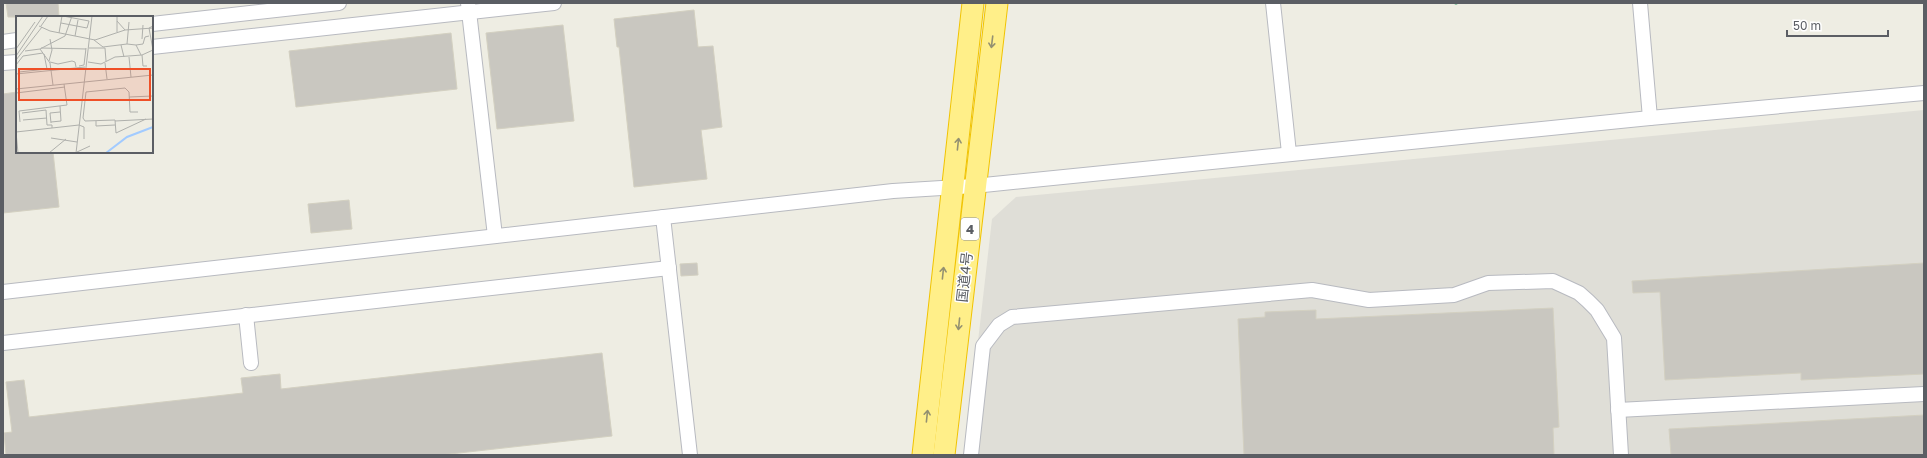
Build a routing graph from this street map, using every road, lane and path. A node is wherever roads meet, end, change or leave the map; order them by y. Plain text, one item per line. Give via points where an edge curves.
1 (339, 3) edge
2 (554, 3) edge
3 (973, 3) edge
4 (997, 3) edge
5 (1273, 3) edge
6 (1640, 3) edge
7 (469, 7) edge
8 (153, 24) edge
9 (16, 40) edge
10 (3, 42) edge
11 (153, 47) edge
12 (16, 62) edge
13 (3, 64) edge
14 (1924, 93) edge
15 (1650, 118) junction
16 (1289, 153) junction
17 (974, 186) junction
18 (953, 187) junction
19 (663, 217) junction
20 (495, 236) junction
21 (669, 268) junction
22 (3, 292) edge
23 (246, 315) junction
24 (3, 342) edge
25 (251, 363) dead end
26 (1924, 394) edge
27 (1618, 410) junction
28 (690, 455) edge
29 (922, 455) edge
30 (944, 455) edge
31 (971, 455) edge
32 (1621, 455) edge

1 - 8 street
2 - 7 street
18 -> 3 highway, 国道4号 / 4
4 -> 17 highway, 国道4号 / 4
5 - 16 street
6 - 15 street
7 - 11 street
7 - 20 street
9 - 10 street
12 - 13 street
14 - 15 street
15 - 16 street
16 - 17 street
17 - 18 street
17 -> 30 highway, 国道4号 / 4
18 - 19 street via 885,192
29 -> 18 highway, 国道4号 / 4
19 - 20 street
19 - 21 street
20 - 22 street
21 - 23 street
21 - 28 street
23 - 24 street
23 - 25 street
26 - 27 street
27 - 31 street via 1614,338 1597,310 1579,293 1553,281 1488,283 1454,295 1369,300 1312,290 1035,314 1003,321 983,346
27 - 32 street

